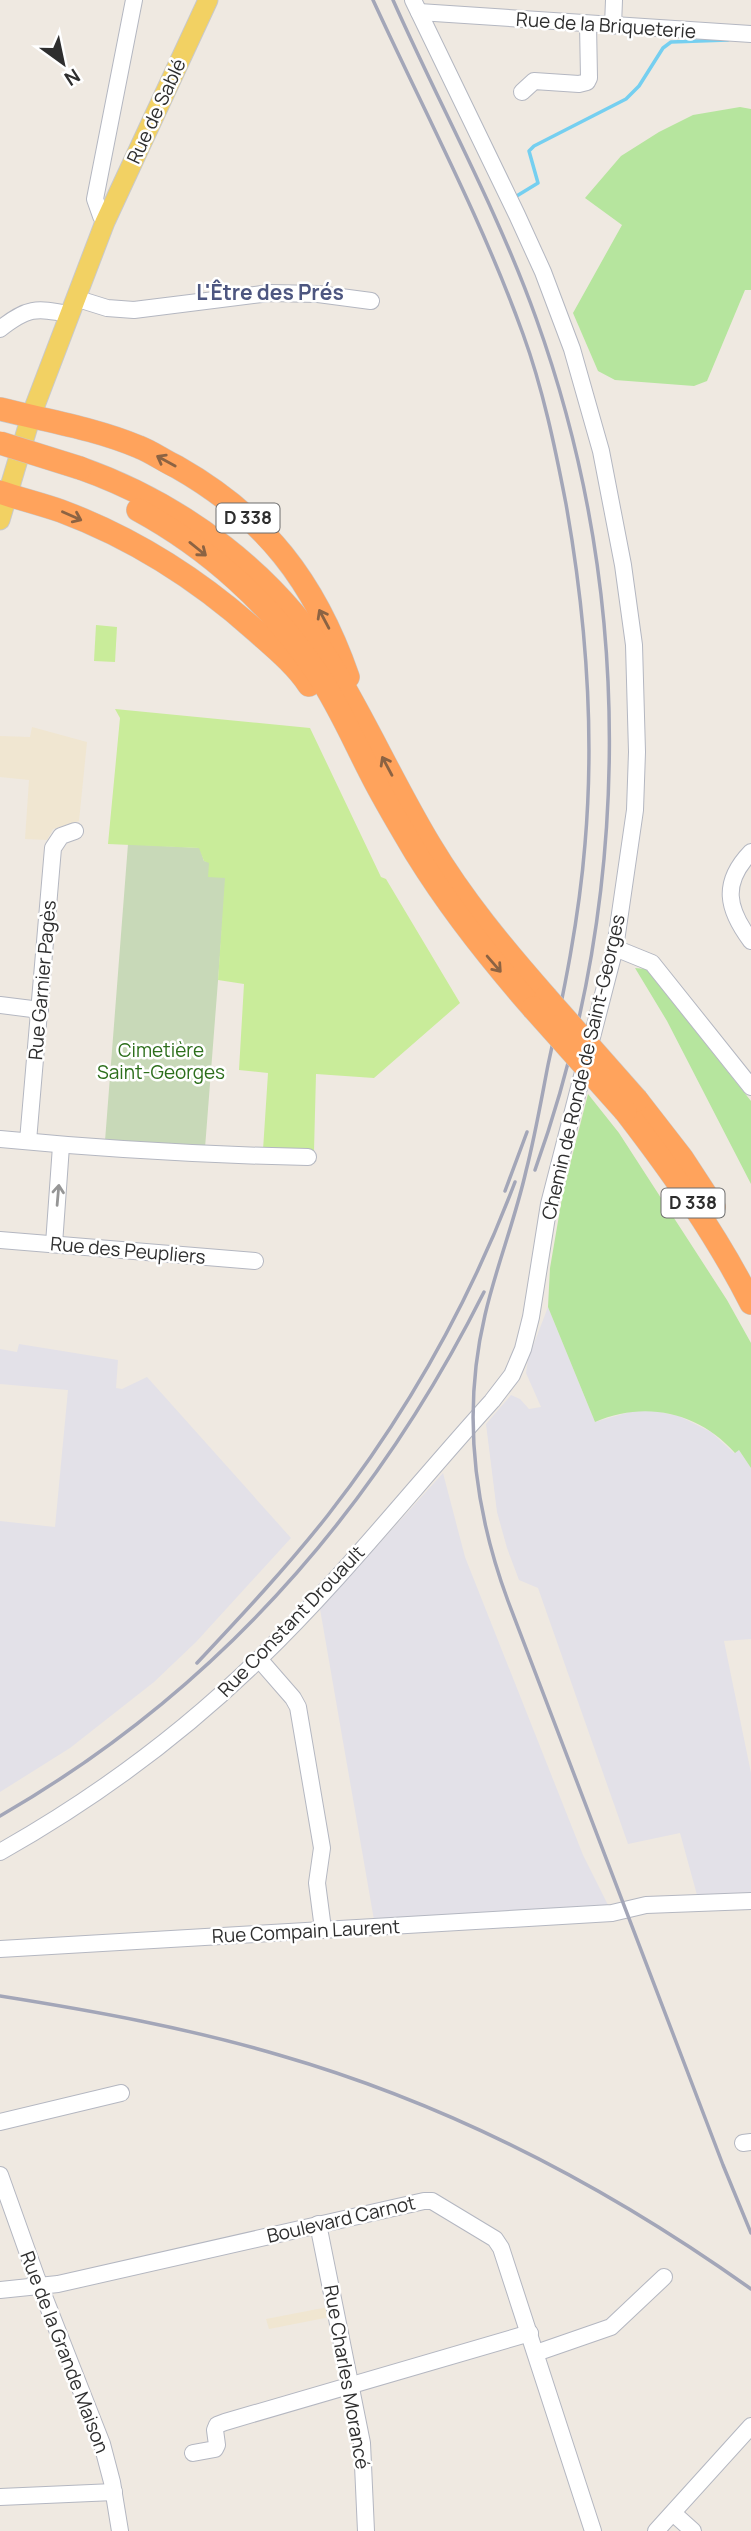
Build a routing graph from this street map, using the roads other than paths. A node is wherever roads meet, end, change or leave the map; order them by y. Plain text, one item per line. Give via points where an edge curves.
1 (134, 0) edge
2 (208, 0) edge
3 (614, 0) edge
4 (416, 6) edge
5 (589, 24) junction
6 (613, 26) junction
7 (751, 34) edge
8 (522, 92) dead end
9 (105, 222) junction
10 (371, 300) dead end
11 (72, 306) junction
12 (0, 329) edge
13 (0, 409) edge
14 (31, 416) junction
15 (0, 443) edge
16 (0, 459) edge
17 (77, 475) junction
18 (4, 493) edge
19 (0, 520) edge
20 (366, 728) junction
21 (371, 773) junction
22 (75, 831) dead end
23 (751, 852) edge
24 (751, 941) edge
25 (615, 947) junction
26 (539, 1002) junction
27 (0, 1005) edge
28 (40, 1010) junction
29 (751, 1087) edge
30 (631, 1105) junction
31 (0, 1139) edge
32 (28, 1141) junction
33 (61, 1146) junction
34 (308, 1157) dead end
35 (0, 1240) edge
36 (54, 1244) junction
37 (255, 1261) dead end
38 (751, 1270) edge
39 (751, 1303) edge
40 (512, 1375) joint
41 (259, 1659) junction
42 (0, 1852) edge
43 (751, 1901) edge
44 (323, 1929) junction
45 (0, 1949) edge
46 (121, 2093) dead end
47 (0, 2122) edge
48 (0, 2175) edge
49 (318, 2224) junction
50 (664, 2277) dead end
51 (42, 2287) junction
52 (0, 2290) edge
53 (530, 2333) junction
54 (536, 2353) junction
55 (350, 2384) junction
56 (751, 2426) edge
57 (193, 2453) dead end
58 (114, 2492) junction
59 (0, 2497) edge
60 (673, 2513) junction
61 (120, 2531) edge
62 (366, 2531) edge
63 (593, 2531) edge
64 (656, 2531) edge
65 (693, 2531) edge

1 - 9 street via 95,199
2 - 9 main road, Rue de Sablé
3 - 6 street
4 - 5 street, Rue de la Briqueterie
4 - 25 street, Chemin de Ronde de Saint-Georges via 543,272 572,349 601,451 634,645 638,752 635,810
5 - 6 street, Rue de la Briqueterie
5 - 8 street via 587,82 534,81
6 - 7 street, Rue de la Briqueterie
9 - 11 main road, Rue de Sablé
10 - 11 street via 270,293 134,310
11 - 12 street via 19,313
11 - 14 main road, Rue de Sablé
13 - 14 highway
14 - 18 main road, Rue de Sablé
20 -> 14 highway, D 338 via 336,642 282,552 257,526 202,481 141,447
15 - 17 highway, D 338, bridge
16 - 17 highway, D 338
17 - 20 highway, D 338 via 133,489 199,527 229,551 307,632
17 -> 21 highway, D 338 via 192,544 268,610 318,674
18 - 19 main road, Rue de Sablé
18 -> 21 highway, D 338 via 122,538 180,571 233,610 304,678
26 -> 20 highway, D 338 via 462,895
21 -> 26 highway, D 338 via 449,905 485,954
22 - 28 street, Rue Garnier Pagès via 61,836 53,848
23 - 24 street via 739,864 730,896 732,912
25 - 29 street via 652,963
25 - 40 street, Chemin de Ronde de Saint-Georges via 549,1204 531,1317
26 - 30 highway, D 338, bridge
27 - 28 street
28 - 32 street, Rue Garnier Pagès
30 - 38 highway, D 338 via 682,1158
30 - 39 highway, D 338 via 708,1225
31 - 32 street
32 - 33 street
33 - 34 street
36 -> 33 street
35 - 36 street, Rue des Peupliers
36 - 37 street, Rue des Peupliers
40 - 41 street, Rue Constant Drouault via 340,1574
41 - 42 street, Rue Constant Drouault via 138,1763
41 - 44 street via 298,1707 322,1848 317,1883
43 - 44 street, Rue Compain Laurent
44 - 45 street, Rue Compain Laurent
46 - 47 street
48 - 51 street, Rue de la Grande Maison
49 - 51 street, Boulevard Carnot
49 - 53 street, Boulevard Carnot via 432,2201 495,2239
49 - 55 street, Rue Charles Morancé
50 - 54 street via 611,2327
51 - 52 street, Boulevard Carnot
51 - 58 street, Rue de la Grande Maison via 102,2444
53 - 54 street, Boulevard Carnot
53 - 55 street
54 - 63 street, Boulevard Carnot
55 - 57 street via 217,2425 215,2449
55 - 62 street, Rue Charles Morancé via 362,2443
56 - 60 street
58 - 59 street
58 - 61 street, Rue de la Grande Maison
60 - 64 street
60 - 65 street

